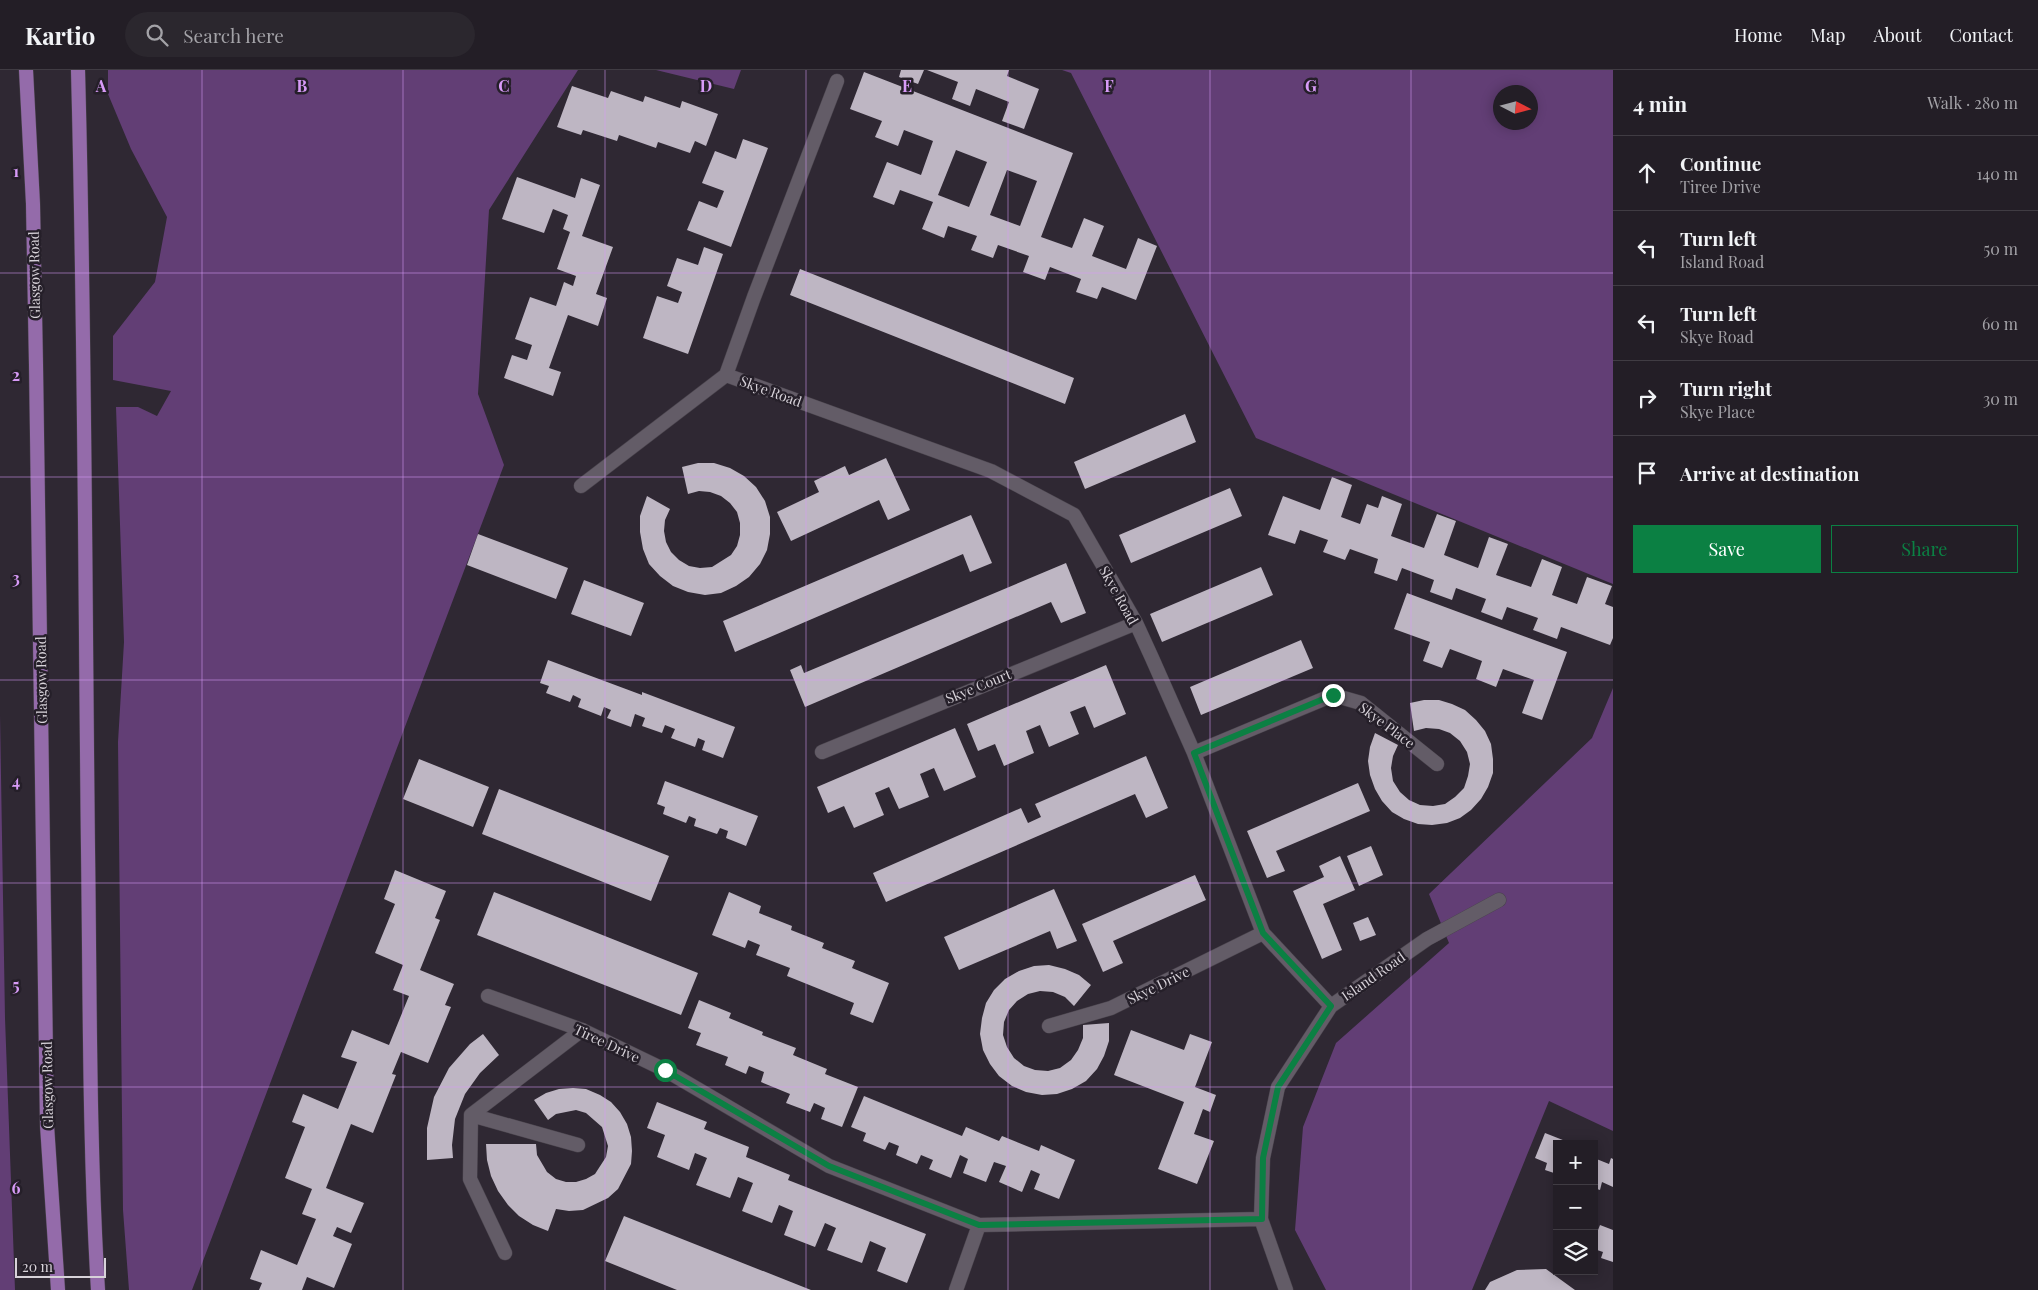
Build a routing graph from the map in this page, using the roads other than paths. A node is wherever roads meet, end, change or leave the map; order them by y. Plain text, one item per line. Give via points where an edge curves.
1 (26, 70) edge
2 (78, 70) edge
3 (837, 81) dead end
4 (726, 375) junction
5 (581, 486) dead end
6 (1136, 623) junction
7 (822, 752) dead end
8 (1194, 753) junction
9 (1436, 764) dead end
10 (1499, 900) dead end
11 (1263, 933) junction
12 (488, 996) dead end
13 (1331, 1006) junction
14 (1049, 1026) dead end
15 (582, 1030) junction
16 (471, 1115) junction
17 (47, 1125) junction
18 (578, 1145) dead end
19 (1262, 1219) junction
20 (979, 1225) junction
21 (505, 1253) dead end
22 (50, 1290) edge
23 (58, 1290) edge
24 (98, 1290) edge
25 (956, 1290) edge
26 (1286, 1290) edge

1 - 17 main road, Glasgow Road via 36,366
2 - 24 main road via 93,1204
3 - 4 street, Skye Road
4 - 5 street, Skye Road
4 - 6 street, Skye Road via 991,471 1074,515
6 - 7 street, Skye Court
6 - 8 street, Skye Road
8 - 9 street, Skye Place via 1333,695 1361,703
8 - 11 street, Skye Road
10 - 13 street, Island Road via 1427,940
11 - 13 street, Skye Road
11 - 14 street, Skye Drive via 1111,1008
12 - 15 street, Tiree Drive
13 - 19 street, Island Road via 1278,1087 1263,1158
15 - 16 street
15 - 20 street, Tiree Drive via 665,1070 829,1166
16 - 18 street
16 - 21 street via 470,1179
17 - 22 main road
17 - 23 main road, Glasgow Road
19 - 20 street, Tiree Drive
19 - 26 street, Island Road
20 - 25 street

